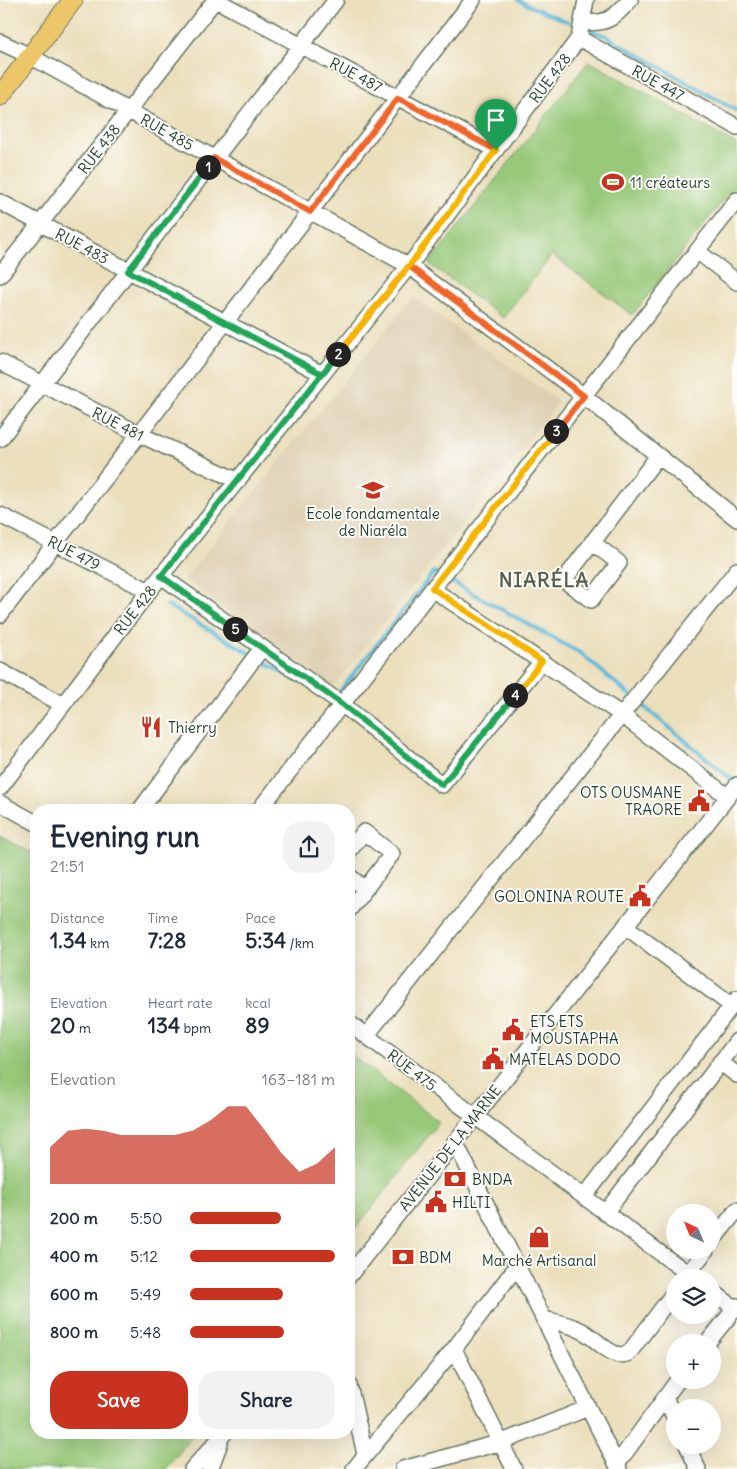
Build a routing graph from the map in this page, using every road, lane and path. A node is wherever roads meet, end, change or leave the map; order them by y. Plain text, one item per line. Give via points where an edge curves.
1 (73, 0) edge
2 (216, 0) edge
3 (336, 0) edge
4 (473, 0) edge
5 (586, 0) edge
6 (630, 0) edge
7 (582, 22) junction
8 (580, 38) junction
9 (0, 42) edge
10 (301, 46) junction
11 (30, 56) junction
12 (0, 96) edge
13 (398, 98) junction
14 (129, 111) junction
15 (737, 127) edge
16 (496, 150) junction
17 (214, 158) junction
18 (737, 200) edge
19 (0, 202) edge
20 (310, 212) junction
21 (40, 223) junction
22 (697, 251) junction
23 (409, 266) junction
24 (128, 271) junction
25 (0, 275) edge
26 (737, 282) edge
27 (225, 322) junction
28 (0, 362) edge
29 (322, 374) junction
30 (41, 385) junction
31 (584, 396) junction
32 (139, 434) junction
33 (0, 439) edge
34 (658, 456) junction
35 (238, 481) junction
36 (0, 515) edge
37 (737, 519) edge
38 (592, 542) dead end
39 (55, 543) junction
40 (737, 570) edge
41 (161, 576) junction
42 (432, 588) junction
43 (149, 591) junction
44 (0, 615) edge
45 (262, 648) junction
46 (542, 661) junction
47 (0, 671) edge
48 (62, 704) junction
49 (342, 704) junction
50 (622, 715) junction
51 (0, 788) edge
52 (732, 791) edge
53 (0, 803) edge
54 (145, 804) edge
55 (263, 804) edge
56 (30, 820) edge
57 (355, 843) edge
58 (355, 881) edge
59 (365, 889) junction
60 (355, 902) edge
61 (626, 926) junction
62 (734, 1002) edge
63 (355, 1028) edge
64 (366, 1036) junction
65 (737, 1041) edge
66 (720, 1062) junction
67 (737, 1075) edge
68 (474, 1117) junction
69 (455, 1142) junction
70 (584, 1197) junction
71 (737, 1210) edge
72 (606, 1213) junction
73 (721, 1230) edge
74 (517, 1266) junction
75 (355, 1268) edge
76 (680, 1269) edge
77 (721, 1297) edge
78 (666, 1303) edge
79 (737, 1308) edge
80 (544, 1319) junction
81 (715, 1334) edge
82 (454, 1349) junction
83 (671, 1389) edge
84 (665, 1397) joint
85 (588, 1408) junction
86 (355, 1409) edge
87 (219, 1439) edge
88 (222, 1439) edge
89 (502, 1442) junction
90 (366, 1454) junction
91 (691, 1454) edge
92 (618, 1467) edge
93 (192, 1469) edge
94 (210, 1469) edge
95 (354, 1469) edge
96 (403, 1469) edge
97 (514, 1469) edge
98 (698, 1469) edge

1 - 11 main road
2 - 10 street, RUE 487
2 - 14 street, RUE 438
3 - 10 street
4 - 13 street
5 - 7 street, RUE 428
6 - 7 street via 608,21
7 - 8 street, RUE 428
8 - 15 street, RUE 447
8 - 16 street, RUE 428
9 - 11 street, RUE 485
10 - 13 street, RUE 487
10 - 17 street
11 - 12 main road
11 - 14 street, RUE 485
13 - 16 street, RUE 487
13 - 20 street
14 - 17 street, RUE 485
14 - 21 street, RUE 438
16 - 23 street, RUE 428
17 - 20 street, RUE 485
17 - 24 street
18 - 22 street
19 - 21 street, RUE 483
20 - 23 street, RUE 485
20 - 27 street
21 - 24 street, RUE 483
21 - 25 street, RUE 438
22 - 26 street
22 - 31 street
23 - 29 street, RUE 428
23 - 31 street, RUE 485
24 - 27 street, RUE 483
24 - 30 street
27 - 29 street, RUE 483
27 - 32 street
28 - 30 street, RUE 481
29 - 35 street, RUE 428
30 - 32 street, RUE 481
30 - 33 street
31 - 34 street, RUE 485
31 - 42 street
32 - 35 street, RUE 481
32 - 39 street
34 - 37 street, RUE 485
34 - 38 street
35 - 41 street, RUE 428
36 - 39 street, RUE 479
39 - 43 street, RUE 479
39 - 44 street
40 - 50 street
41 - 43 street, RUE 428
41 - 45 street
42 - 46 street
42 - 49 street
43 - 48 street, RUE 428
45 - 49 street
45 - 54 street
46 - 49 street via 442,785
46 - 50 street
47 - 48 street
48 - 51 street, RUE 428
49 - 55 street
50 - 52 street
50 - 64 street
52 - 61 street, AVENUE DE LA MARNE
53 - 56 street
57 - 59 street via 364,832 392,854
58 - 59 street
59 - 60 street
61 - 62 street
61 - 68 street, AVENUE DE LA MARNE
62 - 70 street
63 - 64 street, RUE 475
64 - 68 street, RUE 475
65 - 66 street
66 - 67 street
66 - 72 street
68 - 69 street, AVENUE DE LA MARNE
68 - 70 street, RUE 475
69 - 74 street
69 - 75 street, AVENUE DE LA MARNE
70 - 72 street, RUE 475
71 - 73 street
72 - 76 street, RUE 475
74 - 80 street
74 - 82 street
77 - 79 street
78 - 80 street via 629,1353 623,1356 616,1355 580,1329
79 - 81 street
80 - 85 street
82 - 89 street
82 - 90 street
83 - 84 street
84 - 92 street
85 - 89 street
85 - 92 street
86 - 90 street
87 - 93 street
88 - 94 street
89 - 96 street
89 - 97 street
90 - 95 street
91 - 98 street

